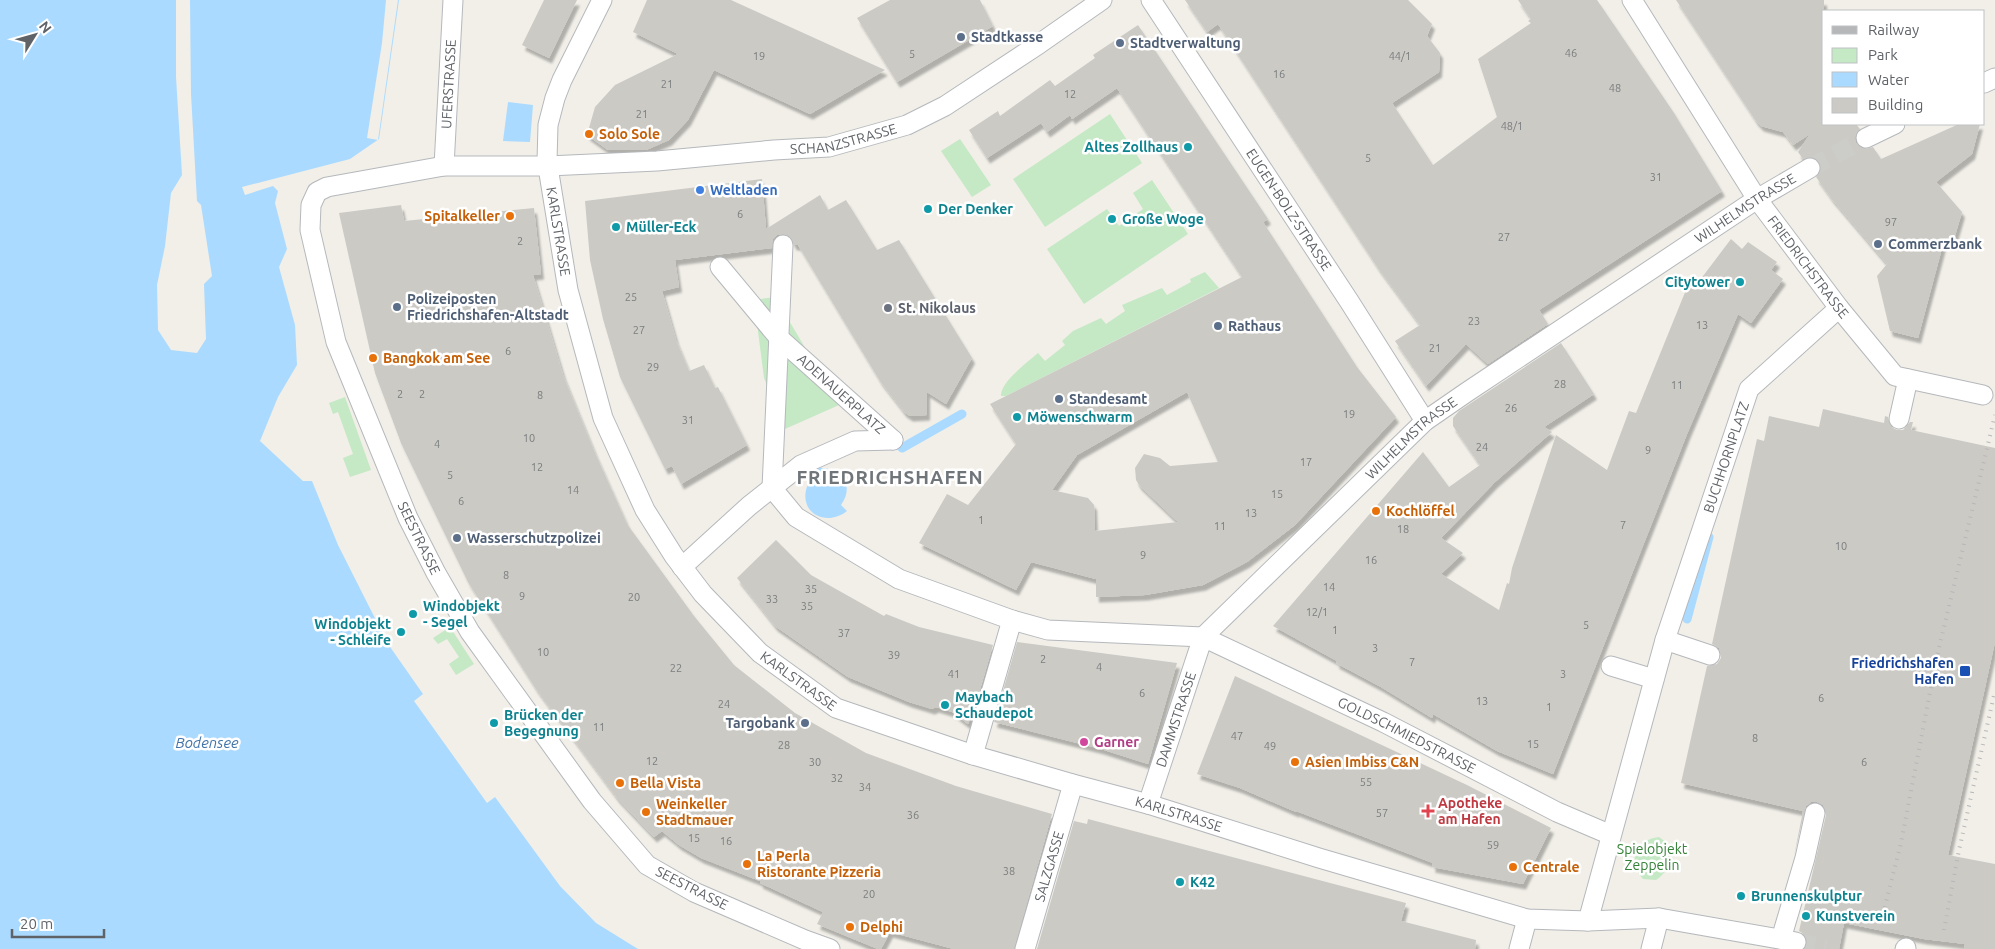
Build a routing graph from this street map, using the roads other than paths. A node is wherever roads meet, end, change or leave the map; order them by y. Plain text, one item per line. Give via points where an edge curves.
1 (453, 0) edge
2 (602, 0) edge
3 (1102, 0) edge
4 (1151, 0) edge
5 (1632, 0) edge
6 (1893, 125) edge
7 (1866, 138) tunnel mouth
8 (444, 166) junction
9 (548, 166) junction
10 (1810, 168) tunnel mouth
11 (1758, 199) junction
12 (783, 245) dead end
13 (720, 267) dead end
14 (1838, 308) junction
15 (779, 338) junction
16 (1908, 379) junction
17 (1983, 395) dead end
18 (1899, 419) dead end
19 (1426, 421) junction
20 (772, 488) junction
21 (682, 567) junction
22 (1012, 620) junction
23 (1204, 637) junction
24 (1665, 640) junction
25 (1710, 655) dead end
26 (1612, 666) dead end
27 (1654, 679) junction
28 (973, 754) junction
29 (1073, 784) junction
30 (1148, 804) junction
31 (1815, 813) dead end
32 (1612, 835) junction
33 (1659, 918) junction
34 (1527, 919) junction
35 (1588, 921) junction
36 (830, 949) edge
37 (1025, 949) edge
38 (1519, 949) edge
39 (1651, 949) edge

1 - 8 street, UFERSTRASSE
2 - 9 street, KARLSTRASSE via 555,98 548,125
3 - 9 street, SCHANZSTRASSE via 944,106 907,125 829,147
4 - 19 street, EUGEN-BOLZ-STRASSE
5 - 11 street, FRIEDRICHSTRASSE
6 - 7 street
8 - 9 street, SEESTRASSE
8 - 36 street, SEESTRASSE via 327,187 317,192 311,205 310,230 336,342 412,526 470,632 592,801 647,865 694,892
9 - 21 street, KARLSTRASSE via 568,290 603,418 645,510
10 - 11 street, WILHELMSTRASSE
11 - 14 street, FRIEDRICHSTRASSE
11 - 19 street, WILHELMSTRASSE
12 - 15 street, ADENAUERPLATZ
13 - 15 street, ADENAUERPLATZ
14 - 16 street, FRIEDRICHSTRASSE via 1895,376
14 - 24 street, BUCHHORNPLATZ via 1749,389
15 - 20 street, ADENAUERPLATZ
15 - 20 street, ADENAUERPLATZ via 893,440 855,441 801,465
16 - 17 street, FRIEDRICHSTRASSE
16 - 18 street
19 - 23 street, WILHELMSTRASSE
20 - 21 street, ADENAUERPLATZ
20 - 22 street via 796,517 899,579
21 - 28 street, KARLSTRASSE via 760,654 836,708
22 - 23 street via 1048,630
22 - 28 street
23 - 30 street, DAMMSTRASSE
23 - 32 street, GOLDSCHMIEDSTRASSE via 1383,722 1557,812
24 - 25 street
24 - 27 street, BUCHHORNPLATZ
26 - 27 street
27 - 32 street, BUCHHORNPLATZ
28 - 29 street, KARLSTRASSE
29 - 30 street, KARLSTRASSE
29 - 37 street, SALZGASSE
30 - 34 street, KARLSTRASSE
31 - 33 street via 1788,940
32 - 35 street, BUCHHORNPLATZ
33 - 35 street
33 - 39 street
34 - 35 street
34 - 38 street

